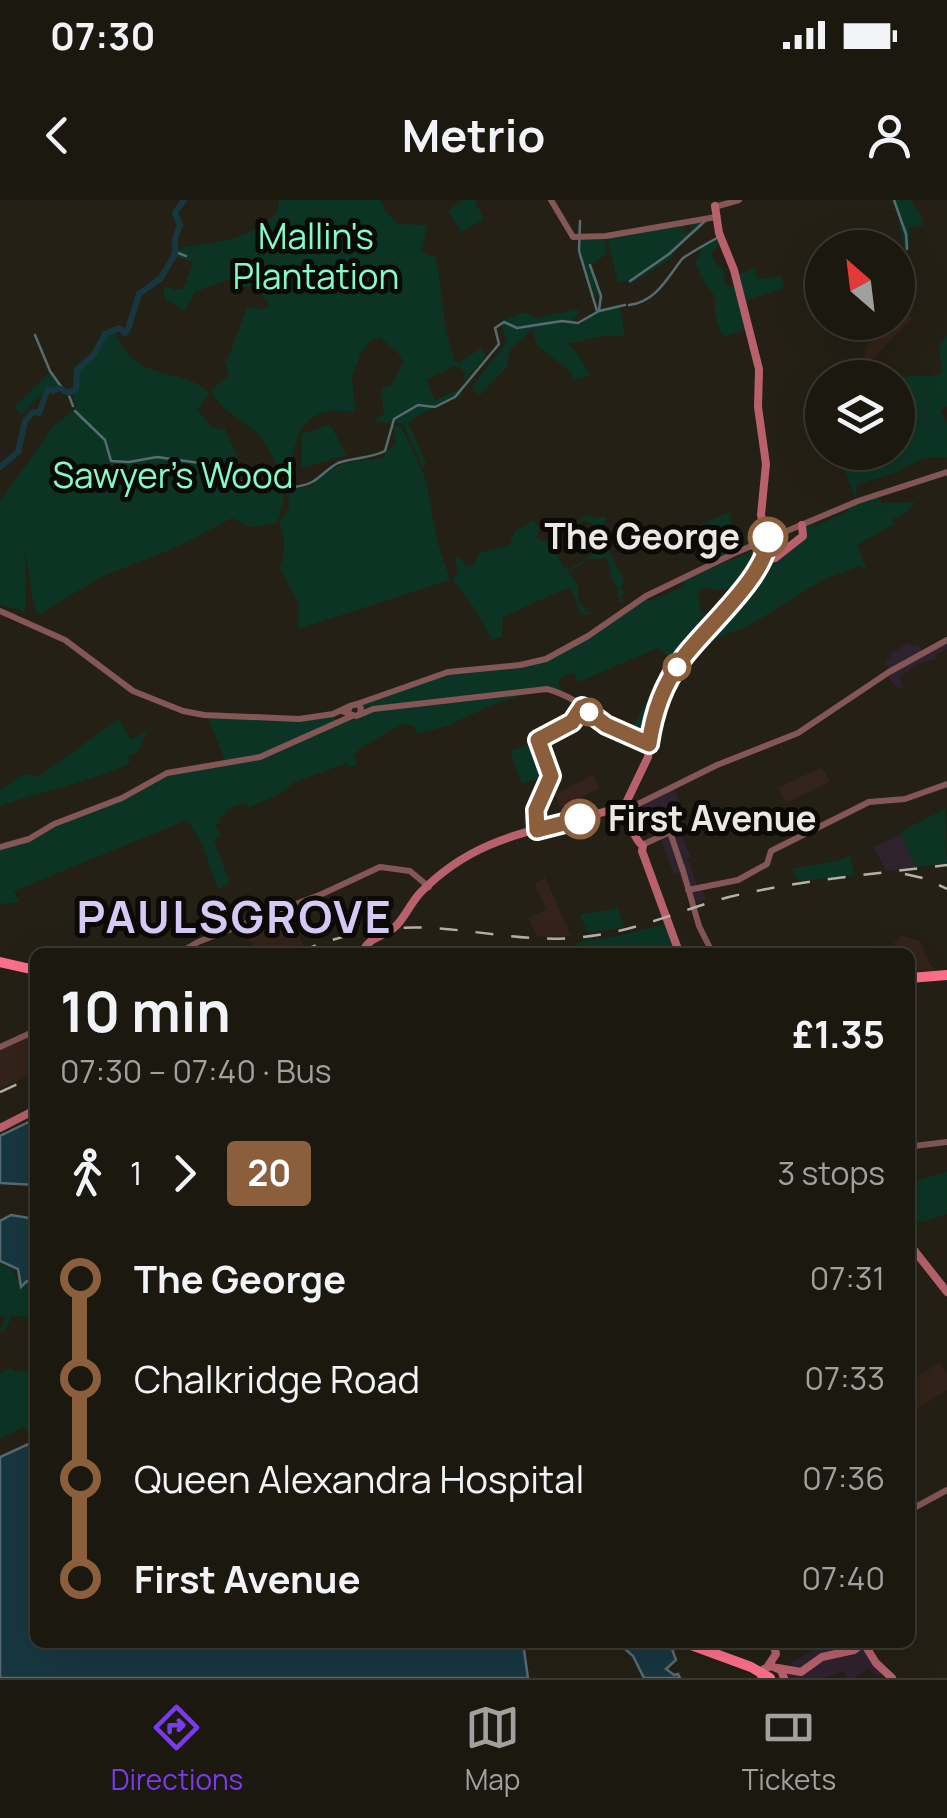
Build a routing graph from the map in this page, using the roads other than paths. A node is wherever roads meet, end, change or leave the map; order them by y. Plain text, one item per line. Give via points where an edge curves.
1 (551, 200) edge
2 (739, 200) edge
3 (717, 208) edge
4 (947, 472) edge
5 (762, 509) junction
6 (802, 525) junction
7 (763, 537) junction
8 (767, 556) junction
9 (755, 570) junction
10 (750, 579) junction
11 (0, 611) edge
12 (947, 640) edge
13 (355, 711) junction
14 (649, 744) junction
15 (947, 784) edge
16 (627, 808) junction
17 (0, 847) edge
18 (639, 847) junction
19 (429, 887) junction
20 (688, 890) junction
21 (188, 948) edge
22 (367, 948) edge
23 (677, 948) edge
24 (710, 948) edge
25 (0, 960) edge
26 (30, 967) edge
27 (947, 977) edge
28 (915, 980) edge
29 (30, 1034) edge
30 (0, 1047) edge
31 (30, 1113) edge
32 (0, 1128) edge
33 (947, 1142) edge
34 (915, 1146) edge
35 (915, 1251) edge
36 (947, 1292) edge
37 (947, 1490) edge
38 (915, 1507) edge
39 (692, 1648) edge
40 (698, 1648) edge
41 (709, 1648) edge
42 (774, 1648) edge
43 (857, 1648) edge
44 (866, 1648) edge
45 (770, 1673) edge
46 (892, 1678) edge

1 - 3 street via 573,237 606,236
2 - 3 street
3 - 5 main road via 758,360 766,464
4 - 6 street
5 - 7 main road
5 - 8 main road
6 - 7 street
6 - 8 main road via 803,536
7 - 8 main road
7 - 9 main road
7 - 13 street via 646,596 546,658 448,672
8 - 9 main road
8 - 10 main road
9 - 10 main road
10 - 14 main road via 677,668 655,708
11 - 13 street via 65,640 133,691 183,711 286,719
12 - 16 street via 798,733
13 - 14 street via 547,689
13 - 17 street via 260,757 167,773
14 - 16 main road
15 - 20 street via 905,799 874,801 770,854 767,864 742,879
16 - 18 main road
16 - 19 main road via 496,841
18 - 20 street via 670,832
18 - 23 main road
19 - 21 street via 404,868 373,868
19 - 22 main road via 396,928
20 - 24 street
25 - 26 highway
27 - 28 highway
29 - 30 street
31 - 32 main road
33 - 34 street
35 - 36 main road
37 - 38 street
39 - 45 highway
40 - 45 highway
41 - 45 highway
42 - 45 main road
43 - 45 main road via 822,1657 800,1672
44 - 46 main road

